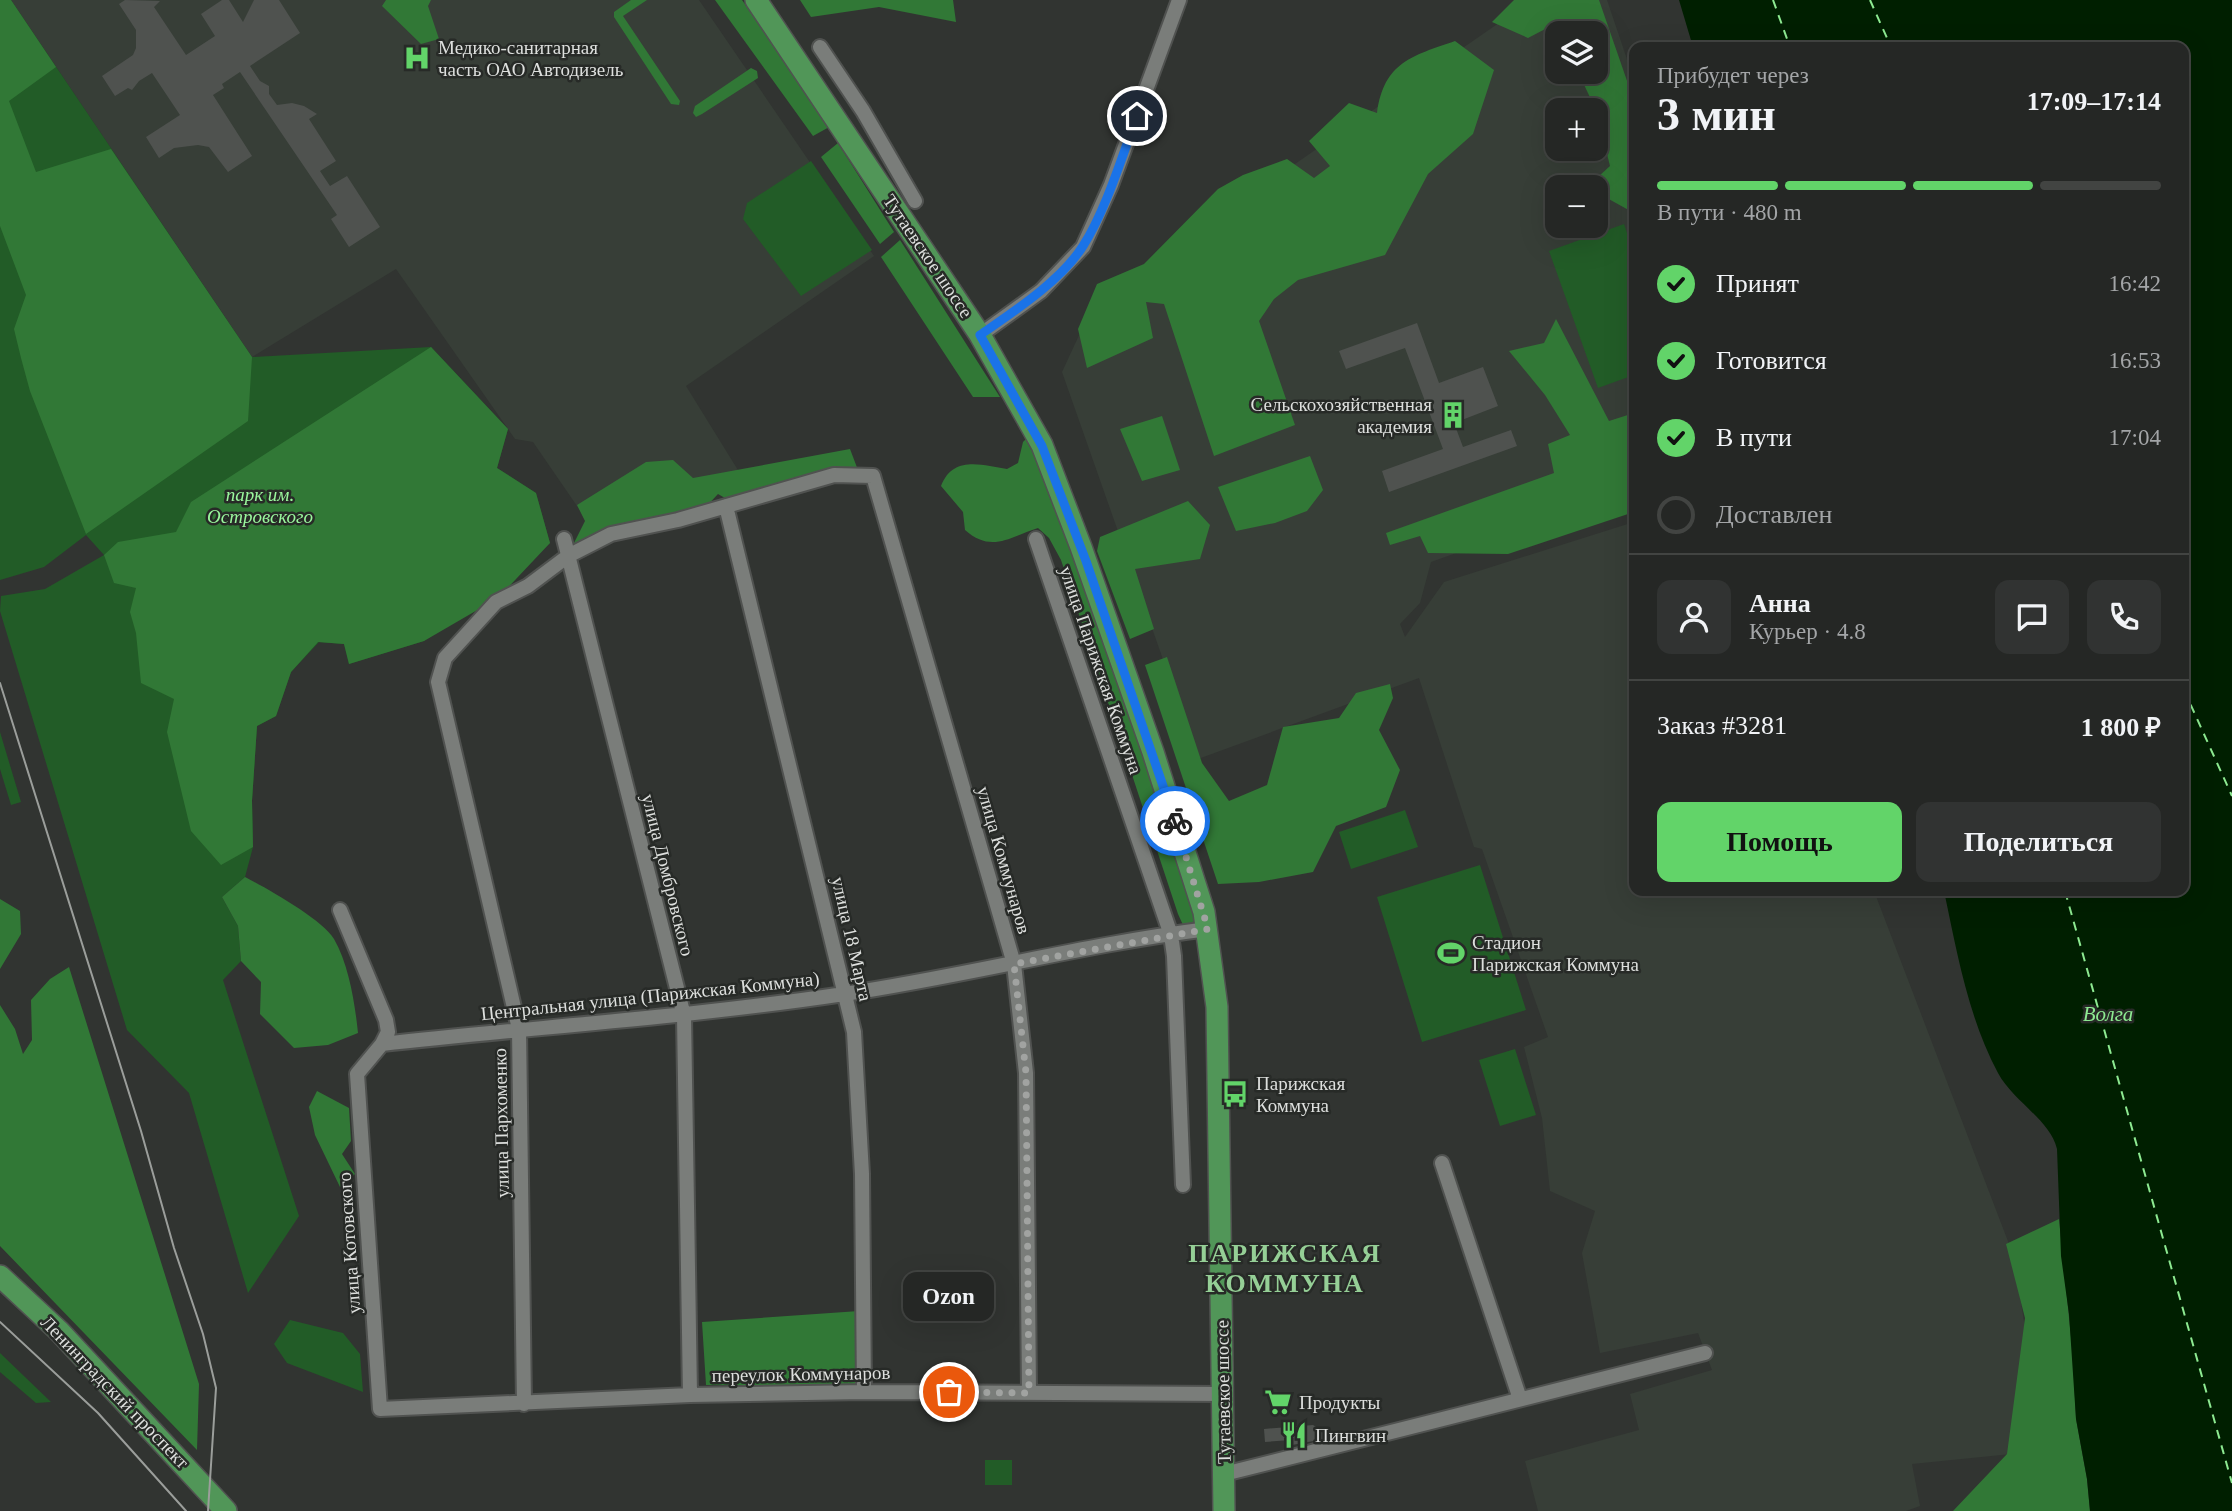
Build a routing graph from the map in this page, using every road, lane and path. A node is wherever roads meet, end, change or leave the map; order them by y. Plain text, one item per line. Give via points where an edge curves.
1 (756, 0) edge
2 (1180, 0) edge
3 (820, 47) dead end
4 (863, 111) junction
5 (840, 125) junction
6 (915, 201) dead end
7 (980, 335) junction
8 (726, 506) junction
9 (564, 539) dead end
10 (1036, 539) dead end
11 (568, 556) junction
12 (340, 909) dead end
13 (1208, 929) junction
14 (1171, 934) junction
15 (1014, 964) junction
16 (846, 994) junction
17 (684, 1016) junction
18 (519, 1029) junction
19 (382, 1044) junction
20 (1442, 1163) dead end
21 (1183, 1185) dead end
22 (0, 1276) edge
23 (1705, 1353) dead end
24 (864, 1392) junction
25 (1029, 1393) junction
26 (1223, 1394) junction
27 (690, 1395) junction
28 (1520, 1399) junction
29 (524, 1404) junction
30 (380, 1409) joint
31 (1224, 1474) junction
32 (226, 1511) edge
33 (1224, 1511) edge

1 - 5 main road, Тутаевское шоссе
2 - 7 street via 1083,247 1041,291
3 - 4 street
4 - 5 street
4 - 6 street
5 - 7 main road, Тутаевское шоссе
7 - 13 main road, Тутаевское шоссе via 1042,446 1075,529 1153,752
8 - 11 street via 611,534
8 - 15 street, улица Коммунаров via 834,475 873,476
8 - 16 street, улица 18 Марта
9 - 11 street, улица Домбровского
10 - 14 street, улица Парижская Коммуна
11 - 17 street, улица Домбровского
11 - 18 street, улица Пархоменко via 528,586 496,602 445,658 438,682
12 - 19 street via 386,1020 388,1032
13 - 14 street, Центральная улица (Парижская Коммуна)
13 - 26 main road, Тутаевское шоссе via 1217,1007
14 - 15 street, Центральная улица (Парижская Коммуна)
14 - 21 street, улица Парижская Коммуна
15 - 16 street, Центральная улица (Парижская Коммуна)
15 - 25 street, улица Коммунаров via 1026,1073
16 - 17 street, Центральная улица (Парижская Коммуна)
16 - 24 street, улица 18 Марта via 854,1032 862,1174
17 - 18 street, Центральная улица (Парижская Коммуна)
17 - 27 street, улица Домбровского
18 - 19 street, Центральная улица (Парижская Коммуна)
18 - 29 street, улица Пархоменко
19 - 30 street, улица Котовского via 357,1074
20 - 28 street
22 - 32 main road, Ленинградский проспект via 59,1331
23 - 28 street
24 - 25 street, переулок Коммунаров
24 - 27 street, переулок Коммунаров
25 - 26 street, переулок Коммунаров
26 - 31 main road, Тутаевское шоссе
27 - 29 street, переулок Коммунаров
28 - 31 street
29 - 30 street, переулок Коммунаров
31 - 33 main road, Тутаевское шоссе

